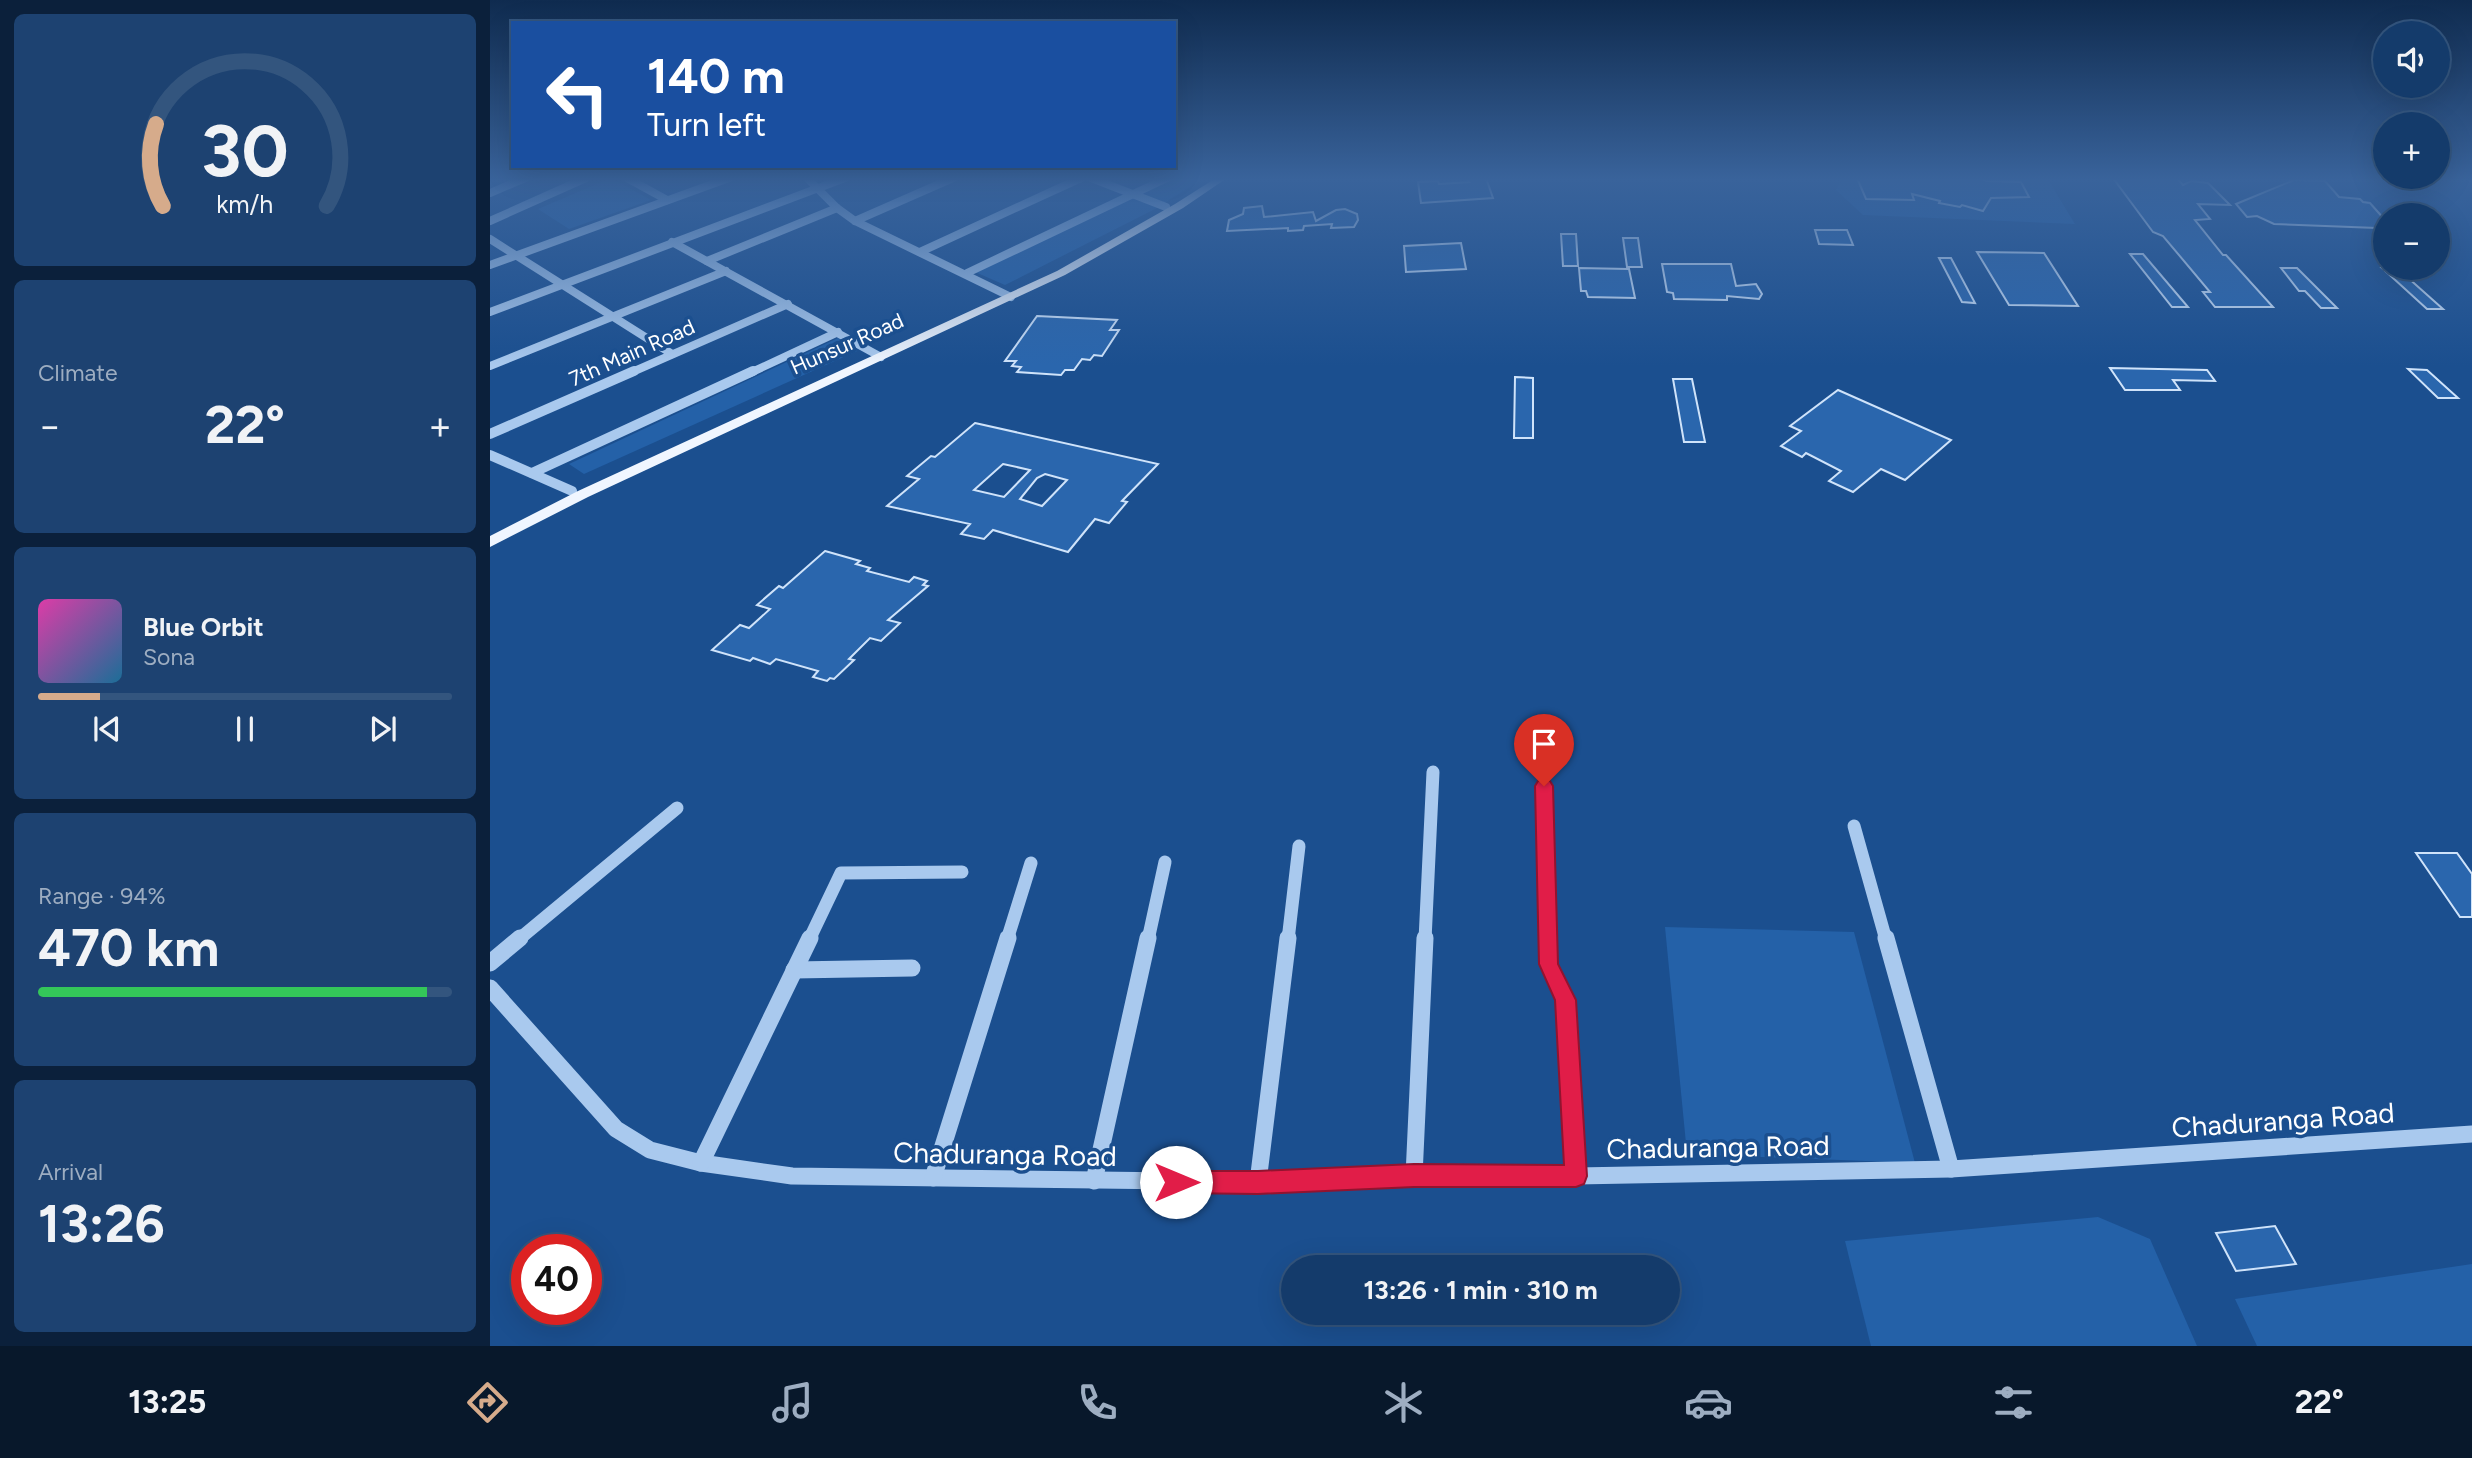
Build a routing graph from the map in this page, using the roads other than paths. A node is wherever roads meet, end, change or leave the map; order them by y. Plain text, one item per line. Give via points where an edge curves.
1 (493, 241) edge
2 (556, 241) edge
3 (675, 241) edge
4 (757, 241) edge
5 (897, 241) edge
6 (944, 241) edge
7 (1035, 241) edge
8 (1111, 241) edge
9 (1119, 241) edge
10 (672, 242) junction
11 (920, 252) junction
12 (515, 256) junction
13 (707, 261) junction
14 (490, 265) edge
15 (726, 271) junction
16 (967, 273) junction
17 (560, 286) junction
18 (1009, 295) junction
19 (788, 304) junction
20 (490, 312) edge
21 (612, 317) junction
22 (838, 332) junction
23 (672, 354) junction
24 (877, 354) junction
25 (490, 366) edge
26 (490, 434) edge
27 (490, 455) edge
28 (532, 473) junction
29 (572, 491) junction
30 (490, 534) edge
31 (490, 542) edge
32 (1433, 772) dead end
33 (1544, 786) dead end
34 (677, 808) dead end
35 (1854, 826) dead end
36 (1299, 846) dead end
37 (1165, 862) dead end
38 (1031, 863) dead end
39 (962, 873) dead end
40 (490, 963) edge
41 (912, 968) dead end
42 (794, 970) junction
43 (490, 988) edge
44 (2472, 1134) edge
45 (701, 1163) junction
46 (1951, 1169) junction
47 (1414, 1176) junction
48 (1576, 1176) junction
49 (933, 1178) junction
50 (1094, 1181) junction
51 (1258, 1182) junction

1 - 12 street
2 - 12 street
3 - 10 street
4 - 13 street
5 - 11 street
6 - 11 street
7 - 16 street
8 - 18 main road
9 - 18 main road
10 - 13 street
10 - 17 street
11 - 16 street
12 - 14 street
12 - 17 street
13 - 15 street
15 - 19 street
15 - 21 street
16 - 18 street
17 - 20 street
17 - 21 street
18 - 24 main road
19 - 22 street
19 - 23 street, 7th Main Road
21 - 23 street
21 - 25 street
22 - 24 street
22 - 28 street
23 - 26 street, 7th Main Road
24 - 29 main road, Hunsur Road
24 - 31 main road
27 - 28 street
28 - 29 street
29 - 30 main road, Hunsur Road
32 - 47 street
33 - 48 street via 1549,964 1566,1000
34 - 40 street
35 - 46 street
36 - 51 street
37 - 50 street
38 - 49 street
39 - 42 street via 841,873
41 - 42 street
42 - 45 street
43 - 45 street, Chaduranga Road via 616,1129 650,1150
44 - 46 street, Chaduranga Road
45 - 49 street, Chaduranga Road via 792,1176
46 - 48 street, Chaduranga Road
47 - 48 street, Chaduranga Road
47 - 51 street, Chaduranga Road
49 - 50 street, Chaduranga Road
50 - 51 street, Chaduranga Road

